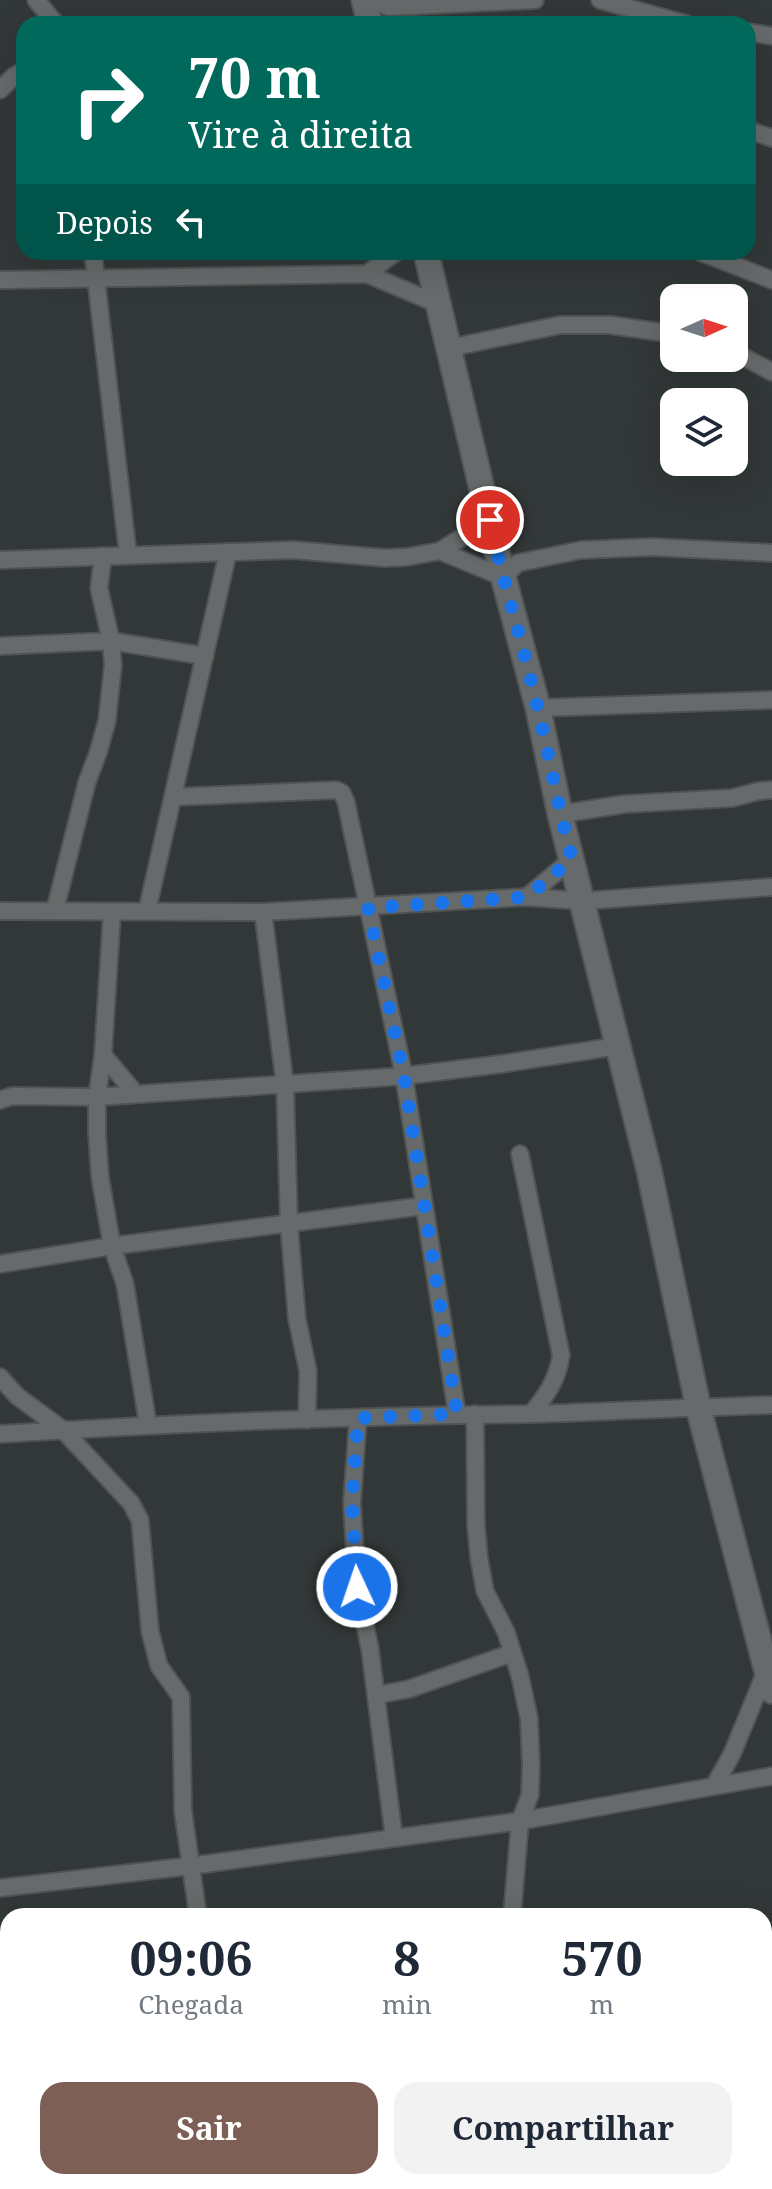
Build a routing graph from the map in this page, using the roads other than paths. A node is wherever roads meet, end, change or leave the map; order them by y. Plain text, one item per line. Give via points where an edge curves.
1 (36, 0) edge
2 (372, 0) edge
3 (535, 0) edge
4 (600, 0) edge
5 (49, 16) edge
6 (657, 16) edge
7 (16, 75) edge
8 (0, 90) edge
9 (94, 260) edge
10 (385, 260) edge
11 (428, 260) edge
12 (721, 260) edge
13 (367, 274) junction
14 (97, 277) junction
15 (0, 280) edge
16 (772, 280) edge
17 (438, 304) junction
18 (660, 332) edge
19 (449, 348) junction
20 (748, 359) edge
21 (772, 372) edge
22 (490, 520) junction
23 (440, 551) junction
24 (228, 552) junction
25 (772, 553) edge
26 (128, 555) junction
27 (103, 556) junction
28 (0, 560) edge
29 (503, 577) junction
30 (111, 641) junction
31 (0, 646) edge
32 (205, 656) junction
33 (772, 700) edge
34 (538, 708) junction
35 (772, 790) edge
36 (174, 797) junction
37 (560, 814) junction
38 (572, 859) junction
39 (772, 887) edge
40 (527, 897) junction
41 (583, 901) junction
42 (368, 908) junction
43 (55, 910) junction
44 (0, 911) edge
45 (147, 911) junction
46 (112, 912) junction
47 (263, 912) junction
48 (618, 1046) junction
49 (103, 1055) junction
50 (404, 1076) junction
51 (285, 1085) junction
52 (135, 1093) junction
53 (97, 1097) junction
54 (0, 1100) edge
55 (520, 1154) dead end
56 (423, 1206) junction
57 (289, 1225) junction
58 (112, 1246) junction
59 (0, 1264) edge
60 (0, 1377) edge
61 (772, 1405) edge
62 (698, 1406) junction
63 (457, 1414) junction
64 (475, 1414) junction
65 (531, 1414) junction
66 (358, 1418) junction
67 (307, 1420) junction
68 (148, 1425) junction
69 (63, 1430) junction
70 (0, 1434) edge
71 (512, 1653) junction
72 (769, 1681) edge
73 (377, 1695) junction
74 (772, 1776) edge
75 (714, 1786) junction
76 (520, 1821) junction
77 (394, 1838) junction
78 (190, 1866) junction
79 (0, 1888) edge
80 (197, 1908) edge
81 (513, 1908) edge

1 - 5 street
2 - 3 street via 389,7
4 - 6 street
7 - 8 street
9 - 14 street
10 - 13 street
11 - 17 street
12 - 16 street
13 - 14 street
13 - 17 street
14 - 15 street
14 - 26 street
17 - 19 street
18 - 19 street via 560,325
19 - 22 street
20 - 21 street
22 - 23 street
22 - 29 street
23 - 24 street via 385,558 294,550
23 - 29 street
24 - 26 street
24 - 32 street
25 - 29 street via 651,547 581,550 518,563
26 - 27 street
27 - 28 street
27 - 30 street via 99,588
29 - 34 street
30 - 31 street
30 - 32 street
30 - 43 street via 107,721
32 - 36 street
33 - 34 street
34 - 37 street
35 - 37 street
36 - 42 street via 342,793
36 - 45 street
37 - 38 street
38 - 40 street
38 - 41 street
39 - 41 street
40 - 41 street
40 - 42 street
41 - 48 street
42 - 47 street
42 - 50 street
43 - 44 street
43 - 46 street
45 - 46 street
45 - 47 street
46 - 49 street
47 - 51 street
48 - 50 street
48 - 62 street
49 - 52 street
49 - 53 street
50 - 51 street
50 - 56 street
51 - 52 street
51 - 57 street
52 - 53 street
53 - 54 street
53 - 58 street via 100,1177
55 - 65 street via 561,1355 552,1384
56 - 57 street
56 - 63 street
57 - 58 street
57 - 67 street via 297,1319 308,1371
58 - 59 street
58 - 68 street via 125,1284
60 - 69 street
61 - 62 street
62 - 65 street
62 - 72 street
63 - 64 street
63 - 66 street
64 - 65 street
64 - 71 street via 479,1558 485,1591
66 - 67 street
66 - 73 street via 352,1503 357,1587
67 - 68 street
68 - 69 street
69 - 70 street
69 - 78 street via 131,1503 140,1520 150,1631 159,1666 181,1697 183,1811
71 - 73 street
71 - 76 street via 529,1718 530,1795
72 - 75 street
73 - 77 street
74 - 75 street
75 - 76 street
76 - 77 street
76 - 81 street
77 - 78 street
78 - 79 street
78 - 80 street

